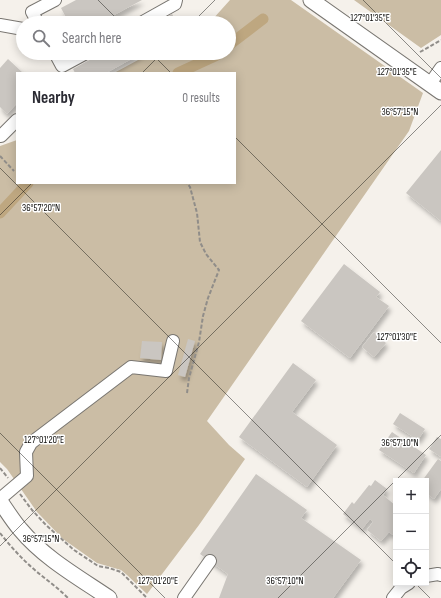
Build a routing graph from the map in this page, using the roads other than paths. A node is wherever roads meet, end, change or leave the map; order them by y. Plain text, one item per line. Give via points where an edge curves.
1 (54, 0) edge
2 (176, 0) edge
3 (311, 0) edge
4 (34, 16) edge
5 (154, 16) edge
6 (0, 25) edge
7 (16, 28) edge
8 (59, 60) edge
9 (73, 60) edge
10 (441, 68) edge
11 (435, 88) edge
12 (16, 121) edge
13 (0, 135) edge
14 (173, 341) dead end
15 (0, 500) edge
16 (210, 561) dead end
17 (441, 575) edge
18 (429, 576) edge
19 (404, 586) edge
20 (109, 598) edge
21 (184, 598) edge
22 (393, 598) edge

1 - 4 lane via 32,12
2 - 5 lane via 175,4
3 - 11 main road
6 - 7 lane
8 - 9 lane via 62,66
10 - 11 lane
12 - 13 lane
14 - 15 lane via 166,371 131,367 31,443 26,452 27,476
15 - 20 main road via 33,543 50,558
16 - 21 lane
17 - 18 lane
19 - 22 lane

